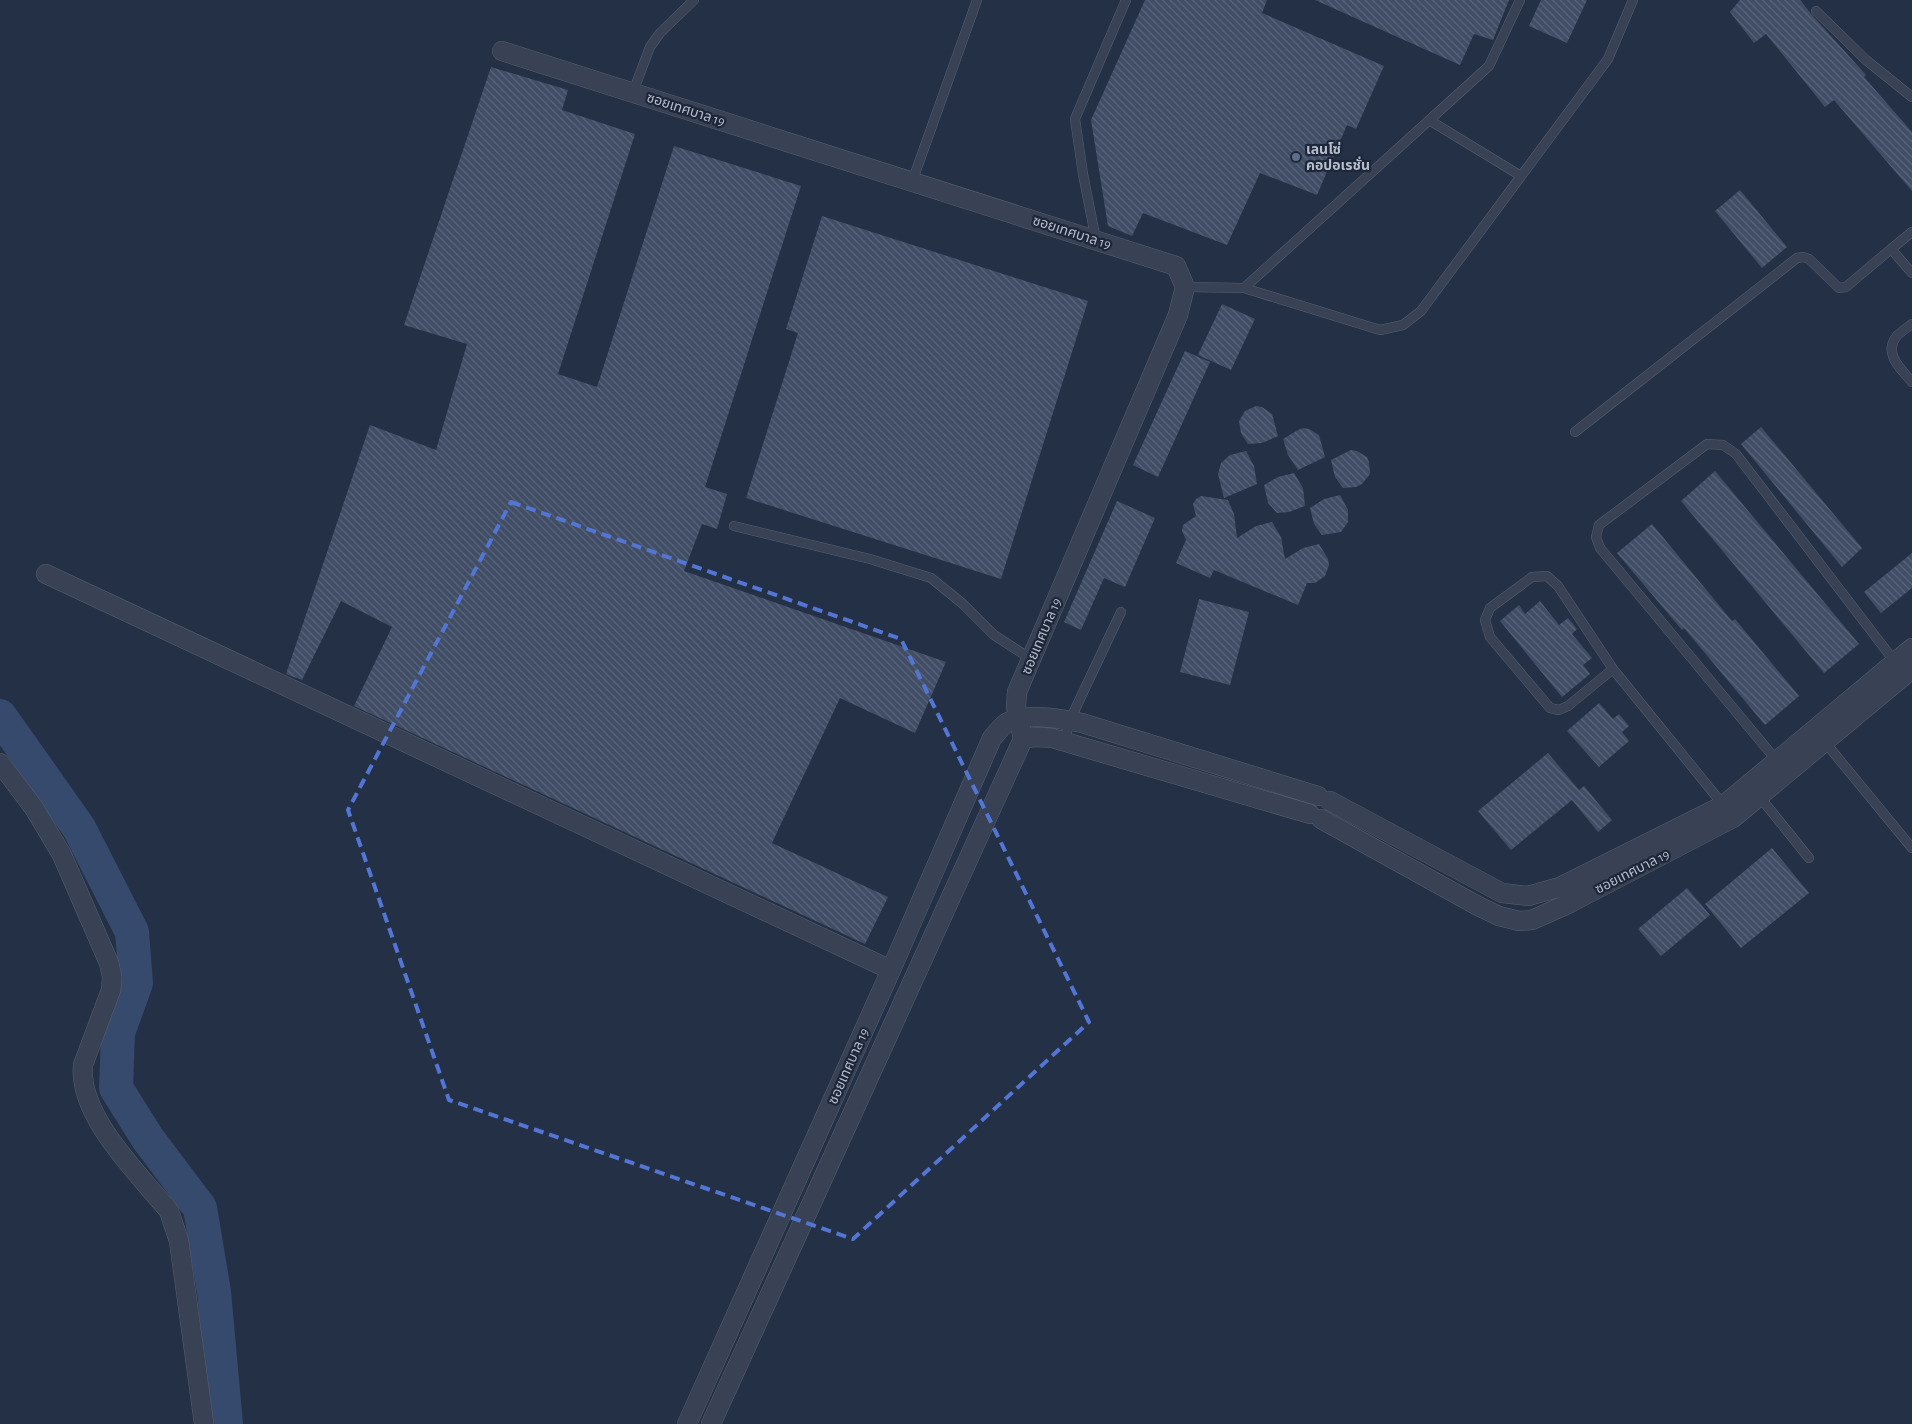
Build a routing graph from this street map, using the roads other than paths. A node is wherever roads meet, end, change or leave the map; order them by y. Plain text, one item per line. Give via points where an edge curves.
1 (694, 0) edge
2 (977, 0) edge
3 (1126, 0) edge
4 (1520, 0) edge
5 (1633, 0) edge
6 (1816, 10) dead end
7 (502, 51) dead end
8 (633, 92) junction
9 (1912, 97) edge
10 (1429, 120) junction
11 (1521, 176) junction
12 (912, 182) junction
13 (1912, 232) edge
14 (1096, 240) junction
15 (1892, 249) junction
16 (1912, 273) edge
17 (1185, 287) junction
18 (1244, 288) junction
19 (1912, 324) edge
20 (1912, 382) edge
21 (1575, 432) dead end
22 (734, 526) dead end
23 (46, 574) dead end
24 (1121, 612) dead end
25 (1912, 648) edge
26 (1031, 659) junction
27 (1903, 666) edge
28 (1612, 669) junction
29 (1018, 719) junction
30 (1070, 720) junction
31 (1819, 736) junction
32 (1023, 739) junction
33 (1064, 742) junction
34 (1777, 761) junction
35 (0, 762) edge
36 (1759, 796) junction
37 (1728, 812) junction
38 (1912, 848) edge
39 (1809, 858) dead end
40 (1608, 873) junction
41 (891, 970) junction
42 (204, 1424) edge
43 (687, 1424) edge
44 (711, 1424) edge

1 - 8 lane via 650,47
2 - 12 lane
3 - 14 lane via 1075,119
4 - 10 lane via 1489,66
5 - 11 lane via 1608,59
6 - 9 lane via 1866,60
7 - 8 street, ซอยเทศบาล 19
8 - 12 street, ซอยเทศบาล 19
10 - 11 lane
10 - 18 lane
11 - 18 lane via 1421,311 1403,325 1380,330
12 - 14 street, ซอยเทศบาล 19
13 - 15 lane
14 - 17 street, ซอยเทศบาล 19 via 1176,266
15 - 16 lane
15 - 21 lane via 1846,287 1839,288 1809,258 1797,258
17 - 18 lane
17 - 26 street, ซอยเทศบาล 19 via 1178,316
19 - 20 lane via 1896,337 1892,347 1893,358
22 - 26 lane via 870,559 931,578 994,635
23 - 41 street
24 - 30 lane
25 - 27 street, ซอยเทศบาล 19
26 - 29 street, ซอยเทศบาล 19 via 1017,692
27 - 31 street, ซอยเทศบาล 19
27 - 34 lane via 1736,454 1723,445 1707,444 1598,525 1596,537 1600,548
28 - 28 lane via 1568,706 1559,710 1550,708 1490,638 1485,620 1490,608 1532,577 1547,576 1558,586
28 - 37 lane
29 - 30 street, ซอยเทศบาล 19 via 1045,716
29 - 32 street, ซอยเทศบาล 19
29 - 41 street, ซอยเทศบาล 19 via 1006,723 992,738
30 - 33 lane
30 - 40 street, ซอยเทศบาล 19 via 1324,799 1502,893 1528,896
31 - 34 street, ซอยเทศบาล 19
31 - 36 street, ซอยเทศบาล 19
31 - 38 lane
32 - 33 street, ซอยเทศบาล 19 via 1052,738
32 - 44 street, ซอยเทศบาล 19
33 - 40 street, ซอยเทศบาล 19 via 1316,817 1478,906 1519,921 1532,920 1570,903
34 - 37 street, ซอยเทศบาล 19
35 - 42 street via 34,808 62,855 109,963 111,990 83,1065 84,1091 109,1138 169,1211 175,1225
36 - 37 street, ซอยเทศบาล 19
36 - 39 lane
37 - 40 street, ซอยเทศบาล 19
41 - 43 street, ซอยเทศบาล 19

